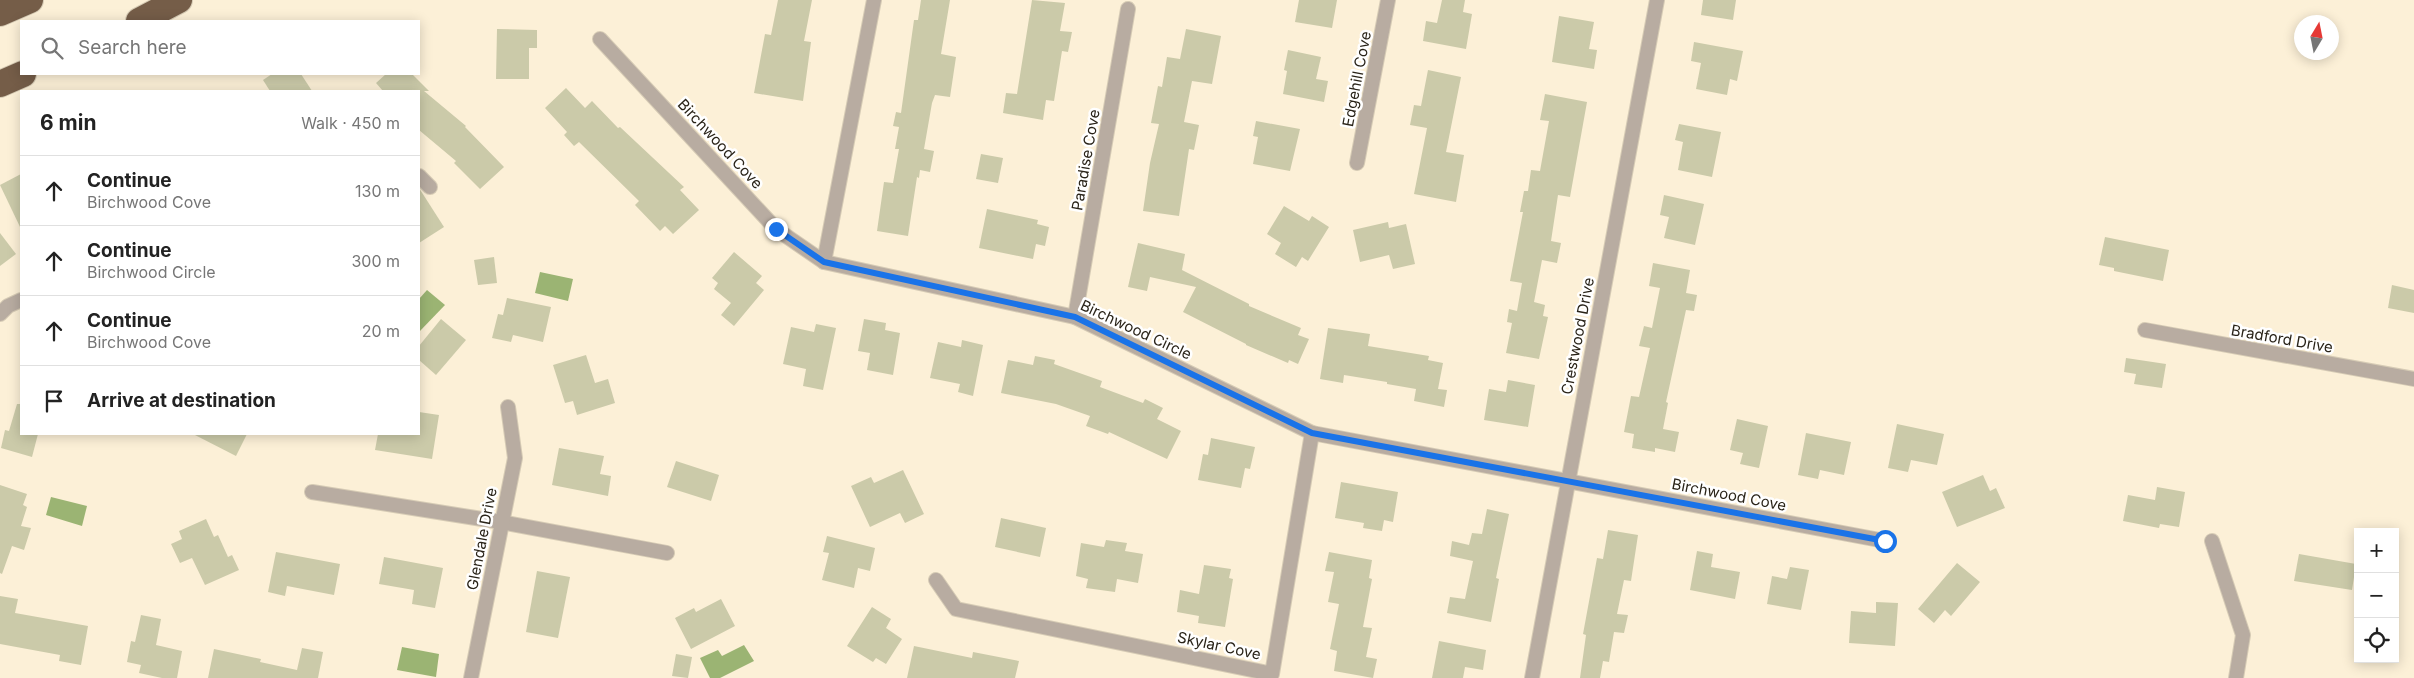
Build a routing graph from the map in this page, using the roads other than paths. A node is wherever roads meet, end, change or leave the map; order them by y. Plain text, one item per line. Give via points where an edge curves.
1 (30, 0) edge
2 (179, 0) edge
3 (874, 0) edge
4 (1388, 0) edge
5 (1657, 0) edge
6 (1128, 9) dead end
7 (0, 14) edge
8 (141, 20) edge
9 (600, 39) dead end
10 (21, 75) edge
11 (0, 84) edge
12 (1357, 163) dead end
13 (420, 177) edge
14 (430, 187) dead end
15 (824, 262) junction
16 (20, 300) edge
17 (3, 308) edge
18 (1075, 317) junction
19 (2145, 330) dead end
20 (2414, 379) edge
21 (508, 407) dead end
22 (1312, 433) junction
23 (1567, 481) junction
24 (312, 492) dead end
25 (501, 522) junction
26 (1885, 541) dead end
27 (2212, 541) dead end
28 (667, 553) dead end
29 (936, 580) dead end
30 (471, 678) edge
31 (1532, 678) edge
32 (2236, 678) edge

1 - 7 highway
2 - 8 highway
3 - 15 street
4 - 12 street, Edgehill Cove
5 - 23 street, Crestwood Drive
6 - 18 street, Paradise Cove
9 - 15 street, Birchwood Cove via 776,229
10 - 11 highway
13 - 14 street
15 - 18 street, Birchwood Circle
16 - 17 street
18 - 22 street, Birchwood Circle
19 - 20 street, Bradford Drive
21 - 25 street, Glendale Drive via 515,458
22 - 23 street, Birchwood Circle
22 - 29 street, Skylar Cove via 1272,674 956,610
23 - 26 street, Birchwood Cove
23 - 31 street, Crestwood Drive
24 - 25 street
25 - 28 street
25 - 30 street, Glendale Drive
27 - 32 street via 2243,635

